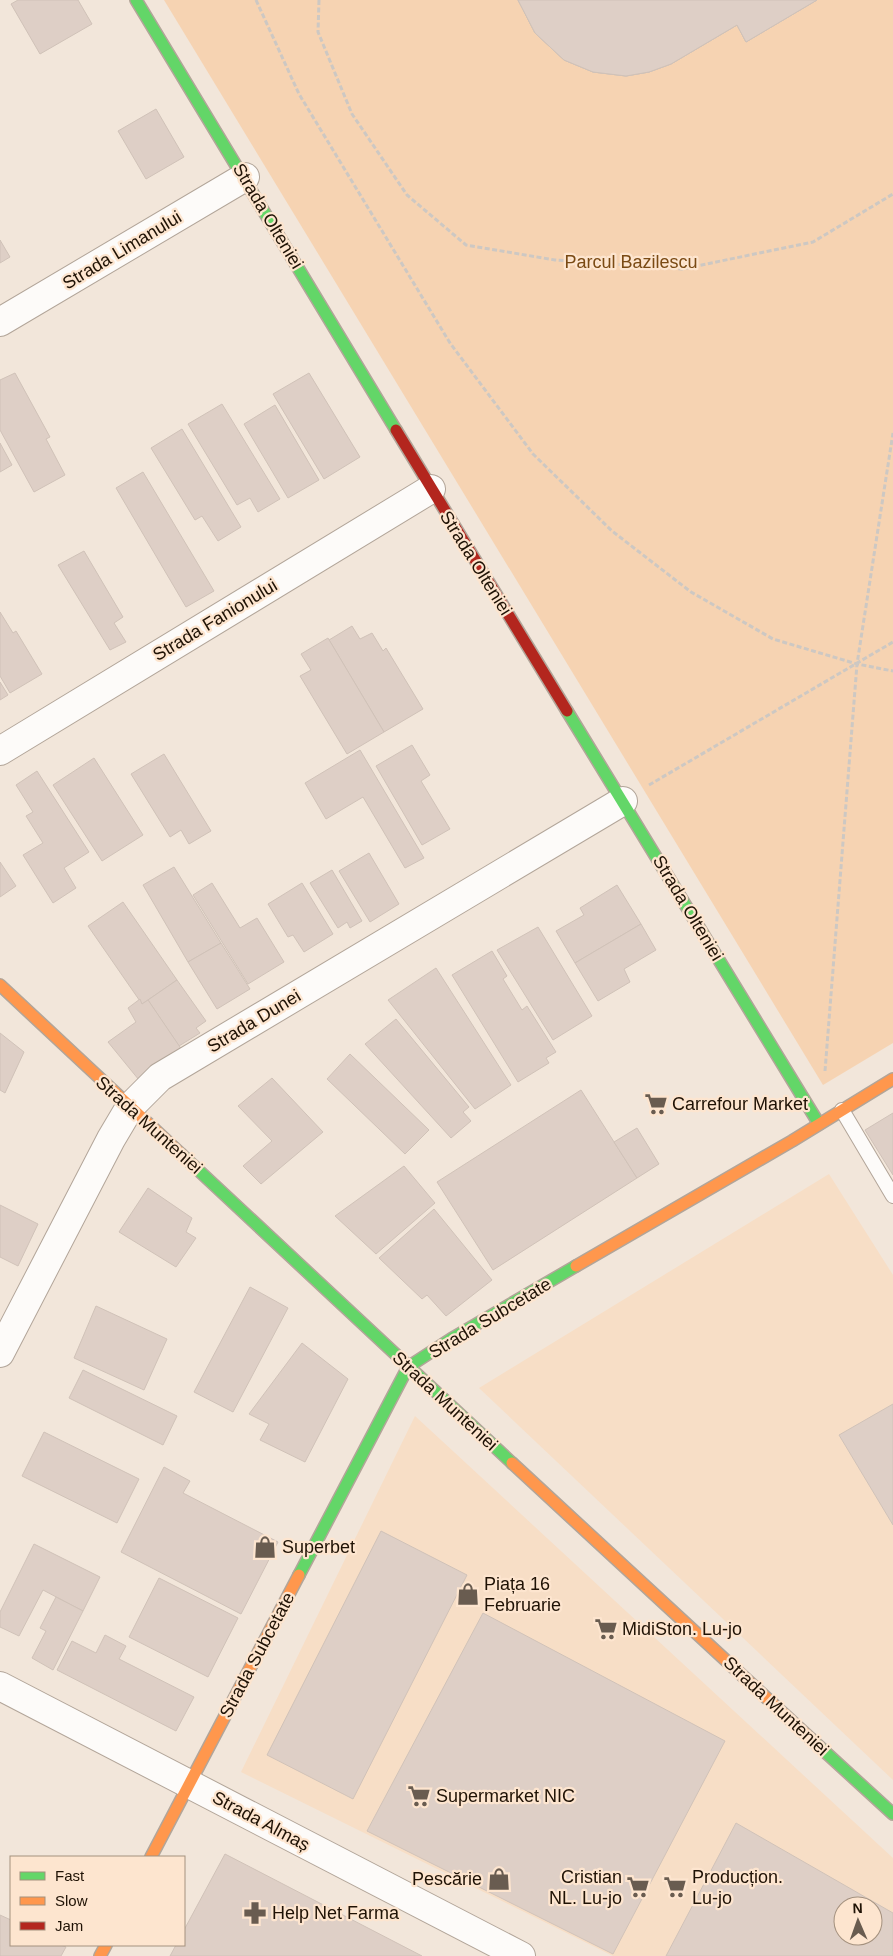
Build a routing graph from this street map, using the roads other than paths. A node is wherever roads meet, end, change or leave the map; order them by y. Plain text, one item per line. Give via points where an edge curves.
1 (136, 0) edge
2 (245, 177) junction
3 (0, 322) edge
4 (431, 489) junction
5 (0, 752) edge
6 (623, 801) junction
7 (0, 985) edge
8 (893, 1079) edge
9 (130, 1107) junction
10 (842, 1110) junction
11 (819, 1124) junction
12 (893, 1196) edge
13 (0, 1353) edge
14 (408, 1367) junction
15 (0, 1686) edge
16 (189, 1783) junction
17 (893, 1814) edge
18 (152, 1856) edge
19 (521, 1956) edge

1 - 2 street, Strada Olteniei
2 - 3 street, Strada Limanului
2 - 4 street, Strada Olteniei
4 - 5 street, Strada Fanionului
4 - 6 street, Strada Olteniei
6 - 9 street, Strada Dunei via 160,1076
6 - 11 street, Strada Olteniei
7 - 9 street, Strada Munteniei
8 - 10 street, Strada Subcetate
9 - 13 street, Strada Dunei
9 - 14 street, Strada Munteniei
10 - 11 street, Strada Subcetate
10 - 12 lane
11 - 14 street, Strada Subcetate
14 - 16 street, Strada Subcetate
14 - 17 street, Strada Munteniei
15 - 16 street, Strada Almaș
16 - 18 street, Strada Subcetate
16 - 19 street, Strada Almaș

